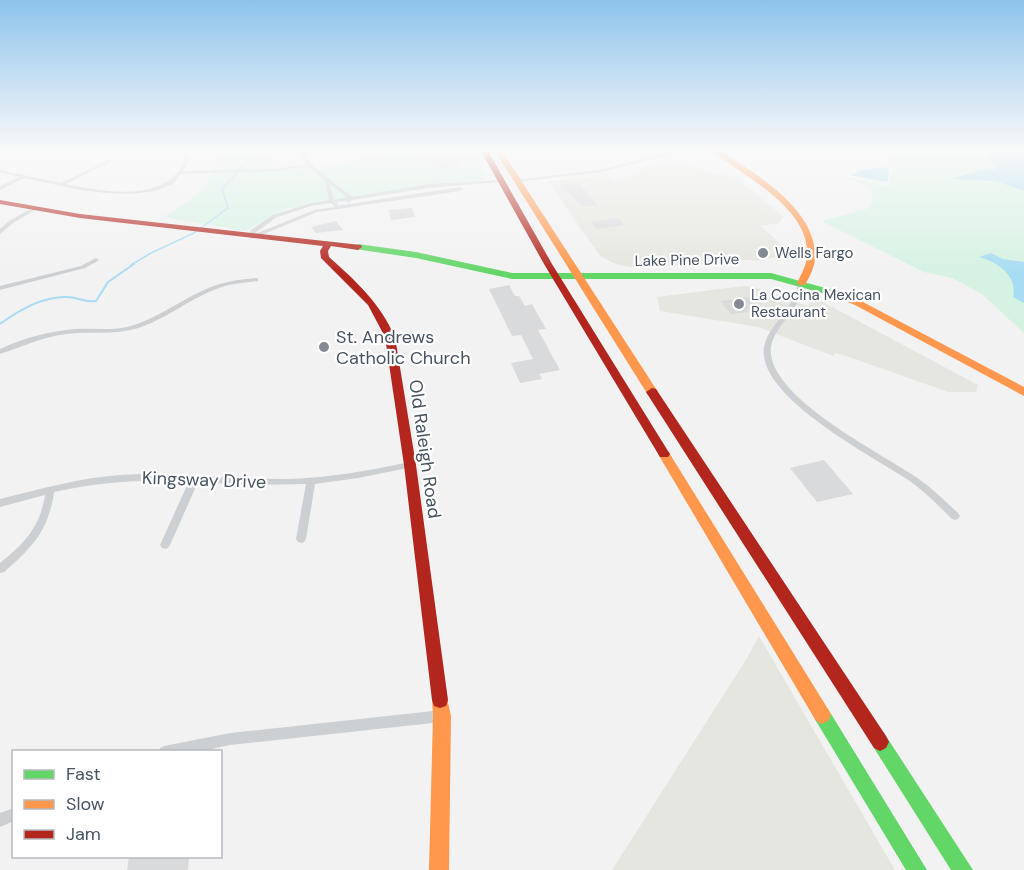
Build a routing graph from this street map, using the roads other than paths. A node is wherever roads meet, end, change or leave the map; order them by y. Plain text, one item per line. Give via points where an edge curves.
1 (110, 192) edge
2 (147, 192) edge
3 (330, 192) edge
4 (343, 192) edge
5 (395, 192) edge
6 (444, 192) edge
7 (505, 192) edge
8 (515, 192) edge
9 (522, 192) edge
10 (770, 192) edge
11 (350, 199) junction
12 (0, 202) edge
13 (332, 202) junction
14 (346, 207) junction
15 (338, 208) junction
16 (34, 209) junction
17 (533, 209) junction
18 (0, 232) edge
19 (252, 237) junction
20 (328, 244) junction
21 (96, 260) dead end
22 (578, 277) junction
23 (557, 278) junction
24 (256, 280) dead end
25 (802, 283) junction
26 (0, 288) edge
27 (0, 352) edge
28 (1024, 392) edge
29 (410, 465) junction
30 (194, 480) junction
31 (311, 482) junction
32 (50, 490) junction
33 (0, 503) edge
34 (955, 516) dead end
35 (301, 539) dead end
36 (165, 546) dead end
37 (0, 569) edge
38 (442, 716) junction
39 (175, 750) edge
40 (439, 870) edge
41 (917, 870) edge
42 (963, 870) edge

1 - 2 street
3 - 13 street
4 - 11 street
5 - 11 street
6 - 14 street
7 - 23 main road
8 - 17 main road
9 - 17 main road
10 - 25 main road via 803,226 811,250
11 - 13 street
11 - 14 street
12 - 16 main road
13 - 15 street
13 - 19 street via 275,216 256,228
14 - 15 street
15 - 19 street via 300,216
16 - 18 street
16 - 19 main road
17 - 22 main road
19 - 20 main road
20 - 23 main road, Lake Pine Drive via 416,255 512,276
20 - 29 main road, Old Raleigh Road via 324,251 330,264 367,295 388,328
21 - 26 street via 83,267
22 - 23 main road, Lake Pine Drive
22 - 25 main road, Lake Pine Drive via 756,275
22 - 42 main road
23 - 41 main road
24 - 27 street via 233,281 213,288 133,328 57,333
25 - 28 main road, Lake Pine Drive via 858,303
25 - 34 street via 795,302 768,344 768,363 774,376 822,421 911,478
29 - 31 street, Kingsway Drive
29 - 38 main road, Old Raleigh Road
30 - 31 street, Kingsway Drive
30 - 32 street, Kingsway Drive via 122,477
30 - 36 street
31 - 35 street
32 - 33 street, Kingsway Drive
32 - 37 street via 44,523 21,552
38 - 39 street
38 - 40 main road, Old Raleigh Road

